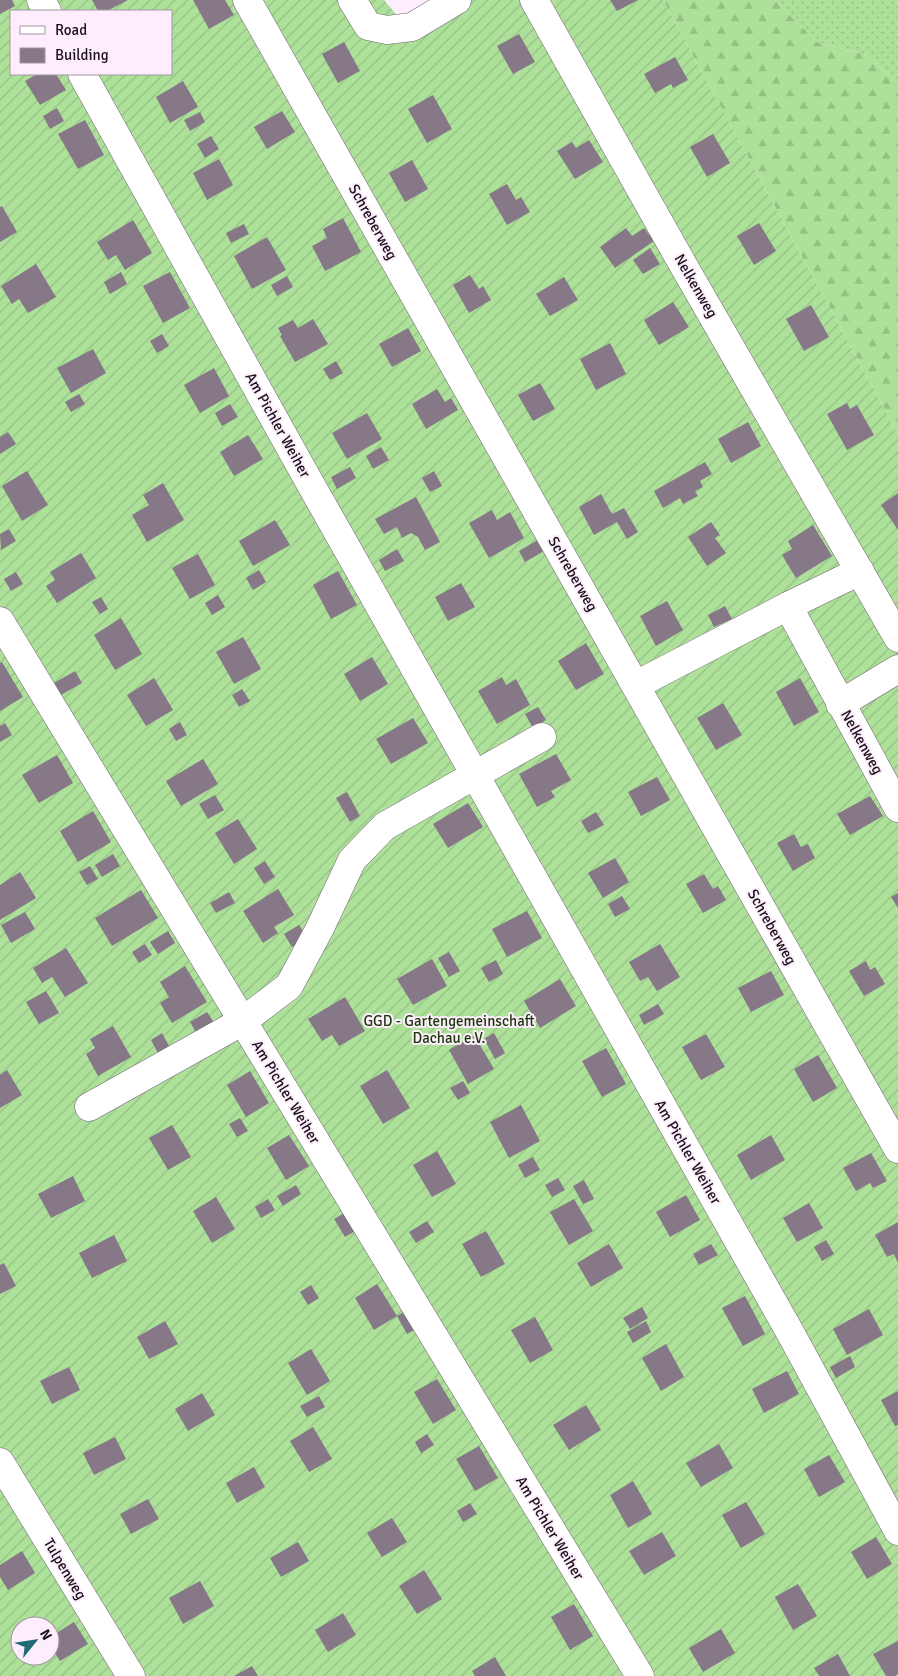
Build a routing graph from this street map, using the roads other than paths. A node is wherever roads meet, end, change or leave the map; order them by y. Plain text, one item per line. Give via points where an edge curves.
1 (352, 0) edge
2 (457, 0) edge
3 (534, 0) edge
4 (250, 1) edge
5 (83, 75) edge
6 (860, 571) junction
7 (788, 606) junction
8 (0, 621) edge
9 (898, 638) edge
10 (898, 669) edge
11 (636, 685) junction
12 (840, 704) junction
13 (542, 737) dead end
14 (475, 775) junction
15 (898, 808) edge
16 (243, 1021) junction
17 (89, 1107) dead end
18 (898, 1149) edge
19 (0, 1462) edge
20 (898, 1531) edge
21 (131, 1676) edge
22 (640, 1676) edge

1 - 2 street via 368,26 387,30 412,27
3 - 6 street, Nelkenweg
4 - 11 street, Schreberweg
5 - 14 street, Am Pichler Weiher
6 - 7 street
6 - 9 street, Nelkenweg
7 - 11 street
7 - 12 street, Nelkenweg
8 - 16 street, Am Pichler Weiher
10 - 12 street, Nelkenweg
11 - 18 street, Schreberweg
12 - 15 street, Nelkenweg
13 - 14 street
14 - 16 street via 385,826 352,860 289,986
14 - 20 street, Am Pichler Weiher via 791,1334
16 - 17 street
16 - 22 street, Am Pichler Weiher
19 - 21 street, Tulpenweg

